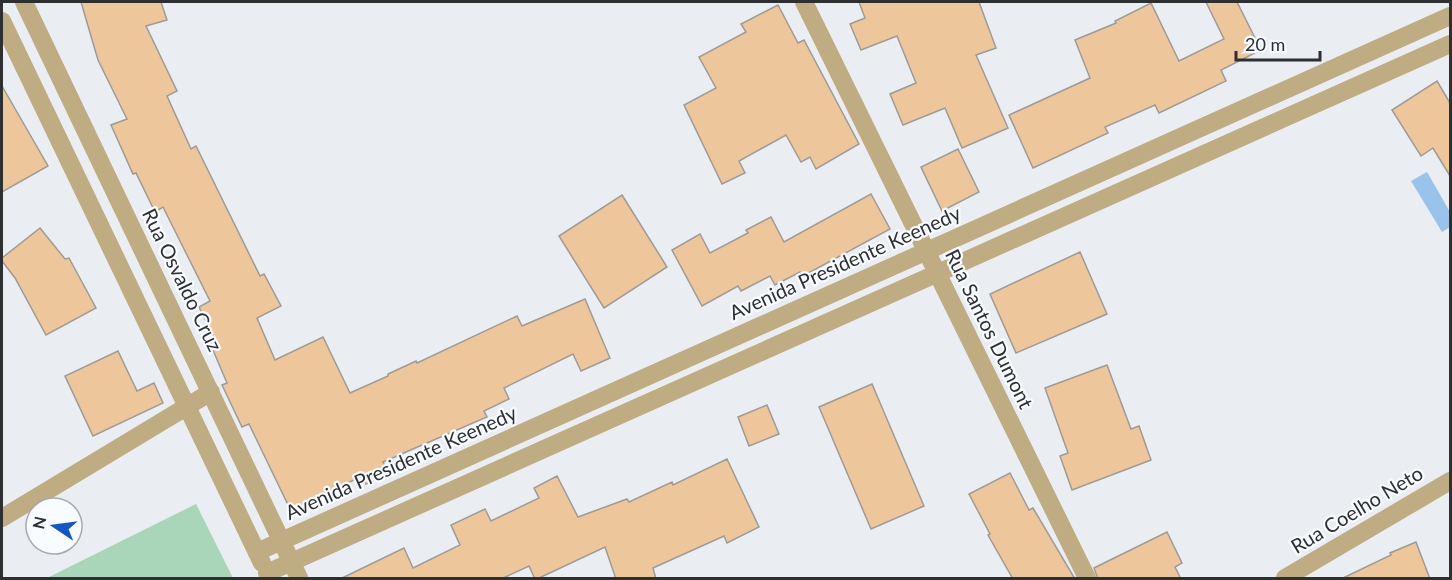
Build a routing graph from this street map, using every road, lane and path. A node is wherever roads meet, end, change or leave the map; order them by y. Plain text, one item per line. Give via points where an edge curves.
1 (24, 2) edge
2 (804, 2) edge
3 (1450, 16) edge
4 (2, 21) edge
5 (1450, 44) edge
6 (926, 252) junction
7 (936, 274) junction
8 (211, 392) junction
9 (187, 407) junction
10 (1450, 481) edge
11 (2, 518) edge
12 (282, 541) junction
13 (257, 552) junction
14 (296, 570) edge
15 (268, 576) edge
16 (1087, 579) edge
17 (1285, 579) edge

1 - 8 street, Rua Osvaldo Cruz
2 - 6 street, Rua Santos Dumont
3 - 6 street, Avenida Presidente Keenedy
4 - 9 street
5 - 7 street
6 - 7 street, Rua Santos Dumont
6 - 12 street, Avenida Presidente Keenedy
7 - 14 street
7 - 16 street, Rua Santos Dumont
8 - 9 street
8 - 12 street, Rua Osvaldo Cruz
9 - 11 street
9 - 13 street
10 - 17 street, Rua Coelho Neto
12 - 13 street, Avenida Presidente Keenedy
12 - 14 street, Rua Osvaldo Cruz
13 - 15 street
14 - 15 street

